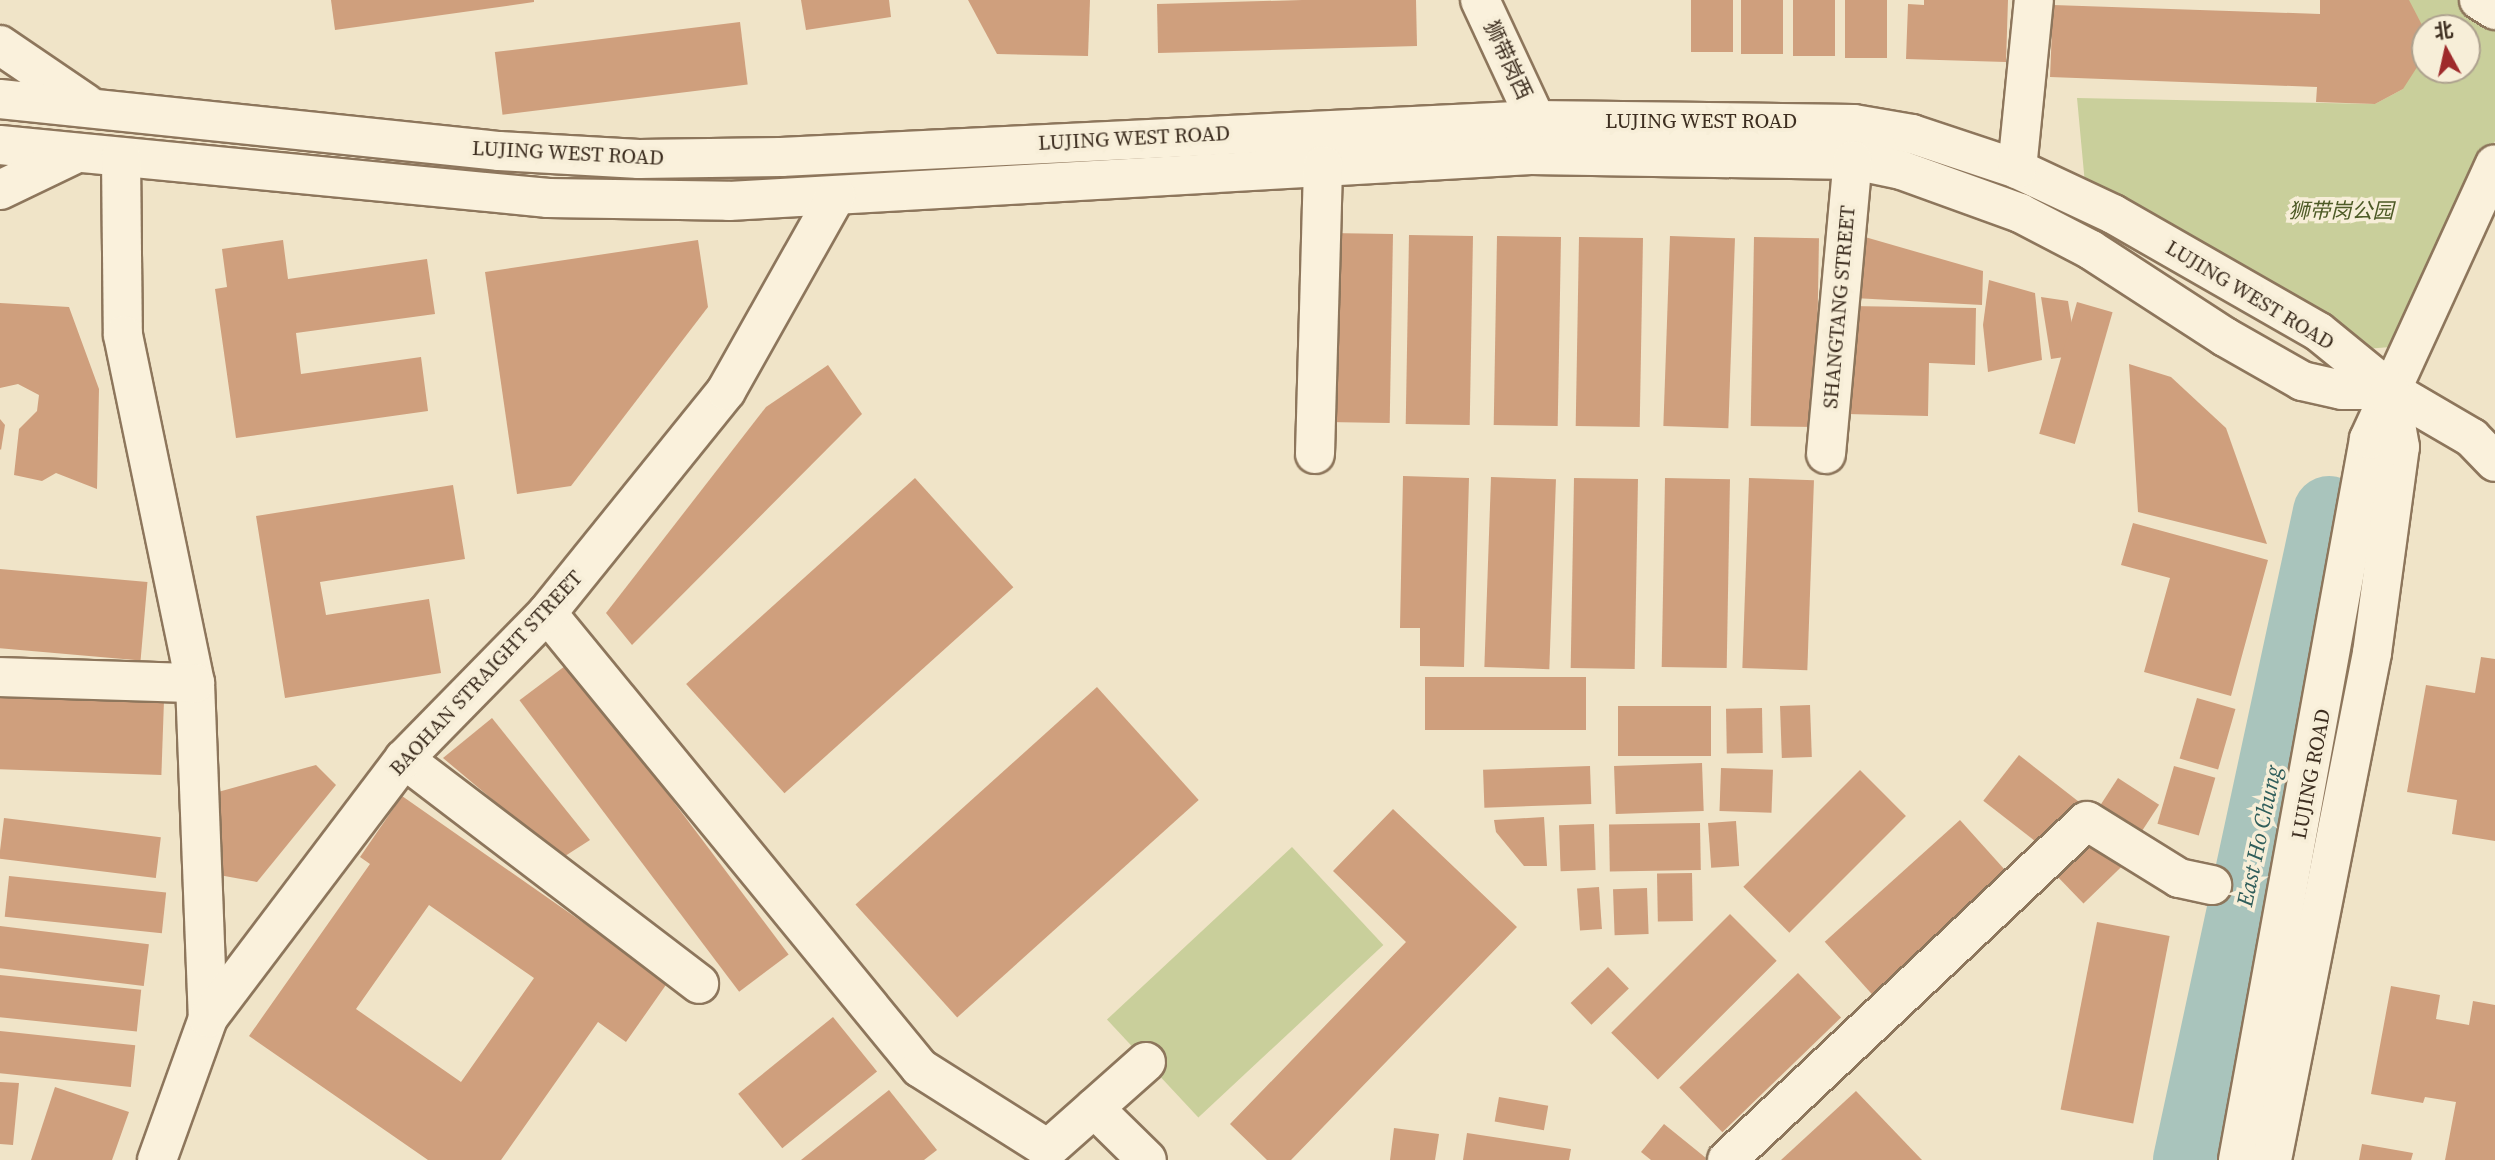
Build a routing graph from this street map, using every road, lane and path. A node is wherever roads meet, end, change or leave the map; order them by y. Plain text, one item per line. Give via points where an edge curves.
1 (1480, 0) edge
2 (2034, 0) edge
3 (2479, 0) edge
4 (2495, 10) edge
5 (0, 45) edge
6 (0, 99) edge
7 (93, 108) junction
8 (1536, 120) junction
9 (0, 145) edge
10 (75, 154) junction
11 (121, 157) junction
12 (1853, 160) junction
13 (2495, 164) edge
14 (1323, 165) junction
15 (2017, 169) junction
16 (0, 190) edge
17 (836, 196) junction
18 (2390, 390) junction
19 (1315, 454) dead end
20 (1826, 454) dead end
21 (2495, 462) edge
22 (547, 613) junction
23 (0, 677) edge
24 (195, 683) junction
25 (404, 759) junction
26 (2212, 885) dead end
27 (699, 984) dead end
28 (208, 1018) junction
29 (1146, 1062) dead end
30 (1094, 1108) junction
31 (157, 1160) edge
32 (1147, 1160) edge
33 (1727, 1160) edge
34 (2238, 1160) edge
35 (2272, 1160) edge

1 - 8 street, 狮带岗西
2 - 15 street
3 - 4 street
5 - 7 street
6 - 7 street, LUJING WEST ROAD
7 - 8 street, LUJING WEST ROAD via 499,151 639,159 781,157
8 - 15 street, LUJING WEST ROAD via 1854,124 1912,134
9 - 10 street, LUJING WEST ROAD
10 - 11 street, LUJING WEST ROAD
10 - 16 street
11 - 17 street, LUJING WEST ROAD via 548,198 729,201
11 - 24 street via 123,335
12 - 14 street, LUJING WEST ROAD via 1613,153
12 - 18 street, LUJING WEST ROAD via 1914,174 2020,213 2091,250 2224,337 2302,381 2342,390
12 - 20 street, SHANGTANG STREET
13 - 18 street, LUJING ROAD
14 - 17 street, LUJING WEST ROAD
14 - 19 street
15 - 18 street, LUJING WEST ROAD via 2113,214 2319,332
17 - 22 street, BAOHAN STRAIGHT STREET via 726,391
18 - 21 street via 2472,438
18 - 34 street, LUJING ROAD via 2369,439
18 - 35 street, LUJING ROAD via 2400,447 2372,653
22 - 25 street, BAOHAN STRAIGHT STREET
22 - 30 street via 920,1068 1048,1149
23 - 24 street
24 - 28 street
25 - 27 street
25 - 28 street, BAOHAN STRAIGHT STREET
26 - 33 street via 2179,878 2087,821
28 - 31 street, BAOHAN STRAIGHT STREET
29 - 30 street
30 - 32 street

